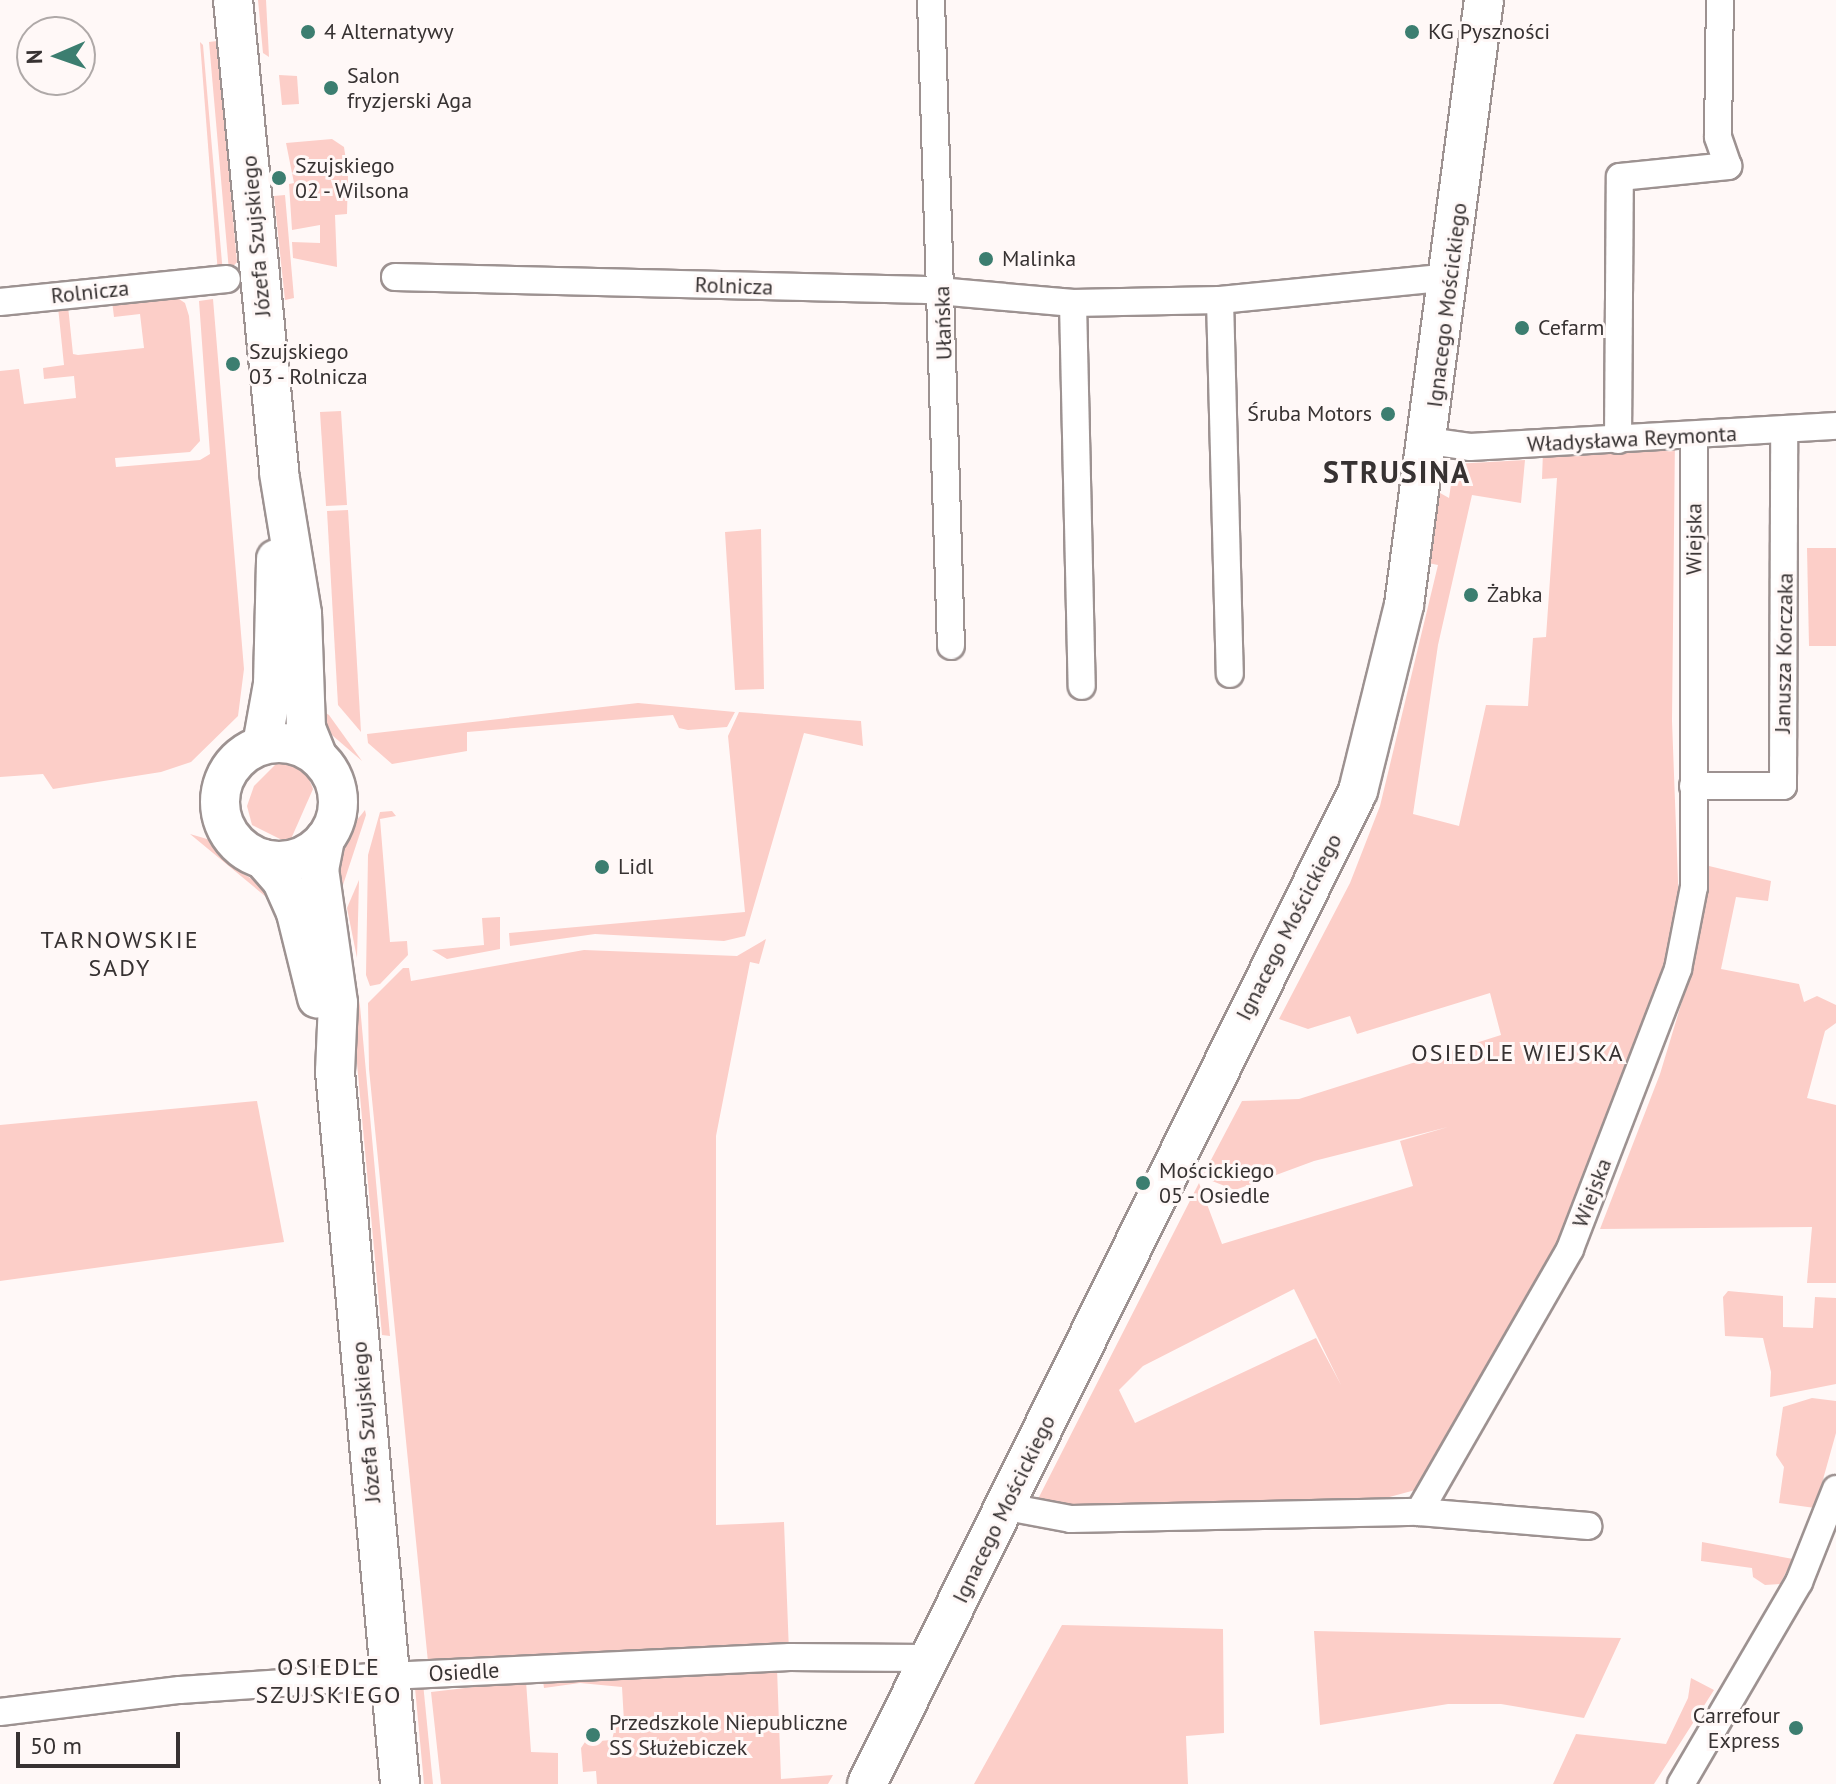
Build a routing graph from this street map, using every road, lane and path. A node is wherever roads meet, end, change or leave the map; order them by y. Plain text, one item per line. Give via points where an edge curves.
1 (233, 0) edge
2 (931, 0) edge
3 (1484, 0) edge
4 (1720, 0) edge
5 (395, 277) dead end
6 (1451, 277) junction
7 (227, 279) dead end
8 (942, 291) junction
9 (1220, 300) junction
10 (0, 302) edge
11 (1073, 303) junction
12 (1836, 426) edge
13 (1784, 430) junction
14 (1694, 435) junction
15 (1618, 440) junction
16 (1429, 441) junction
17 (279, 473) junction
18 (951, 646) dead end
19 (1230, 674) dead end
20 (1082, 686) dead end
21 (262, 745) junction
22 (318, 757) junction
23 (1693, 786) junction
24 (325, 839) junction
25 (263, 859) junction
26 (334, 1059) junction
27 (1836, 1489) edge
28 (1007, 1507) junction
29 (1419, 1512) junction
30 (1588, 1526) dead end
31 (929, 1658) junction
32 (388, 1676) junction
33 (0, 1712) edge
34 (400, 1784) edge
35 (867, 1784) edge
36 (1681, 1784) edge

1 - 17 street, Józefa Szujskiego
2 - 8 street, Ułańska
3 - 6 street, Ignacego Mościckiego
4 - 15 street via 1718,137 1728,166 1620,177
5 - 8 street, Rolnicza
6 - 9 street, Rolnicza
6 - 16 street, Ignacego Mościckiego
7 - 10 street, Rolnicza
8 - 11 street, Rolnicza
8 - 18 street, Ułańska
9 - 11 street, Rolnicza
9 - 19 street
11 - 20 street
12 - 13 street, Władysława Reymonta
13 - 14 street, Władysława Reymonta
13 - 23 street, Janusza Korczaka via 1783,786
14 - 15 street, Władysława Reymonta
14 - 23 street, Wiejska
15 - 16 street, Władysława Reymonta via 1462,447
16 - 28 street, Ignacego Mościckiego via 1404,605 1358,791
17 - 21 street, Józefa Szujskiego via 273,684
17 - 22 street, Józefa Szujskiego via 302,614 306,728
21 - 22 street via 295,745
21 - 25 street, Józefa Szujskiego via 237,760 221,796 233,839
22 - 24 street, Józefa Szujskiego via 338,794 338,813
23 - 29 street, Wiejska via 1694,887 1678,969 1660,1018 1570,1249
24 - 25 street via 298,858
24 - 26 street, Józefa Szujskiego via 319,869 338,1003
25 - 26 street, Józefa Szujskiego via 282,881 299,921
26 - 32 street, Józefa Szujskiego
27 - 36 street via 1799,1582
28 - 29 street via 1071,1519
28 - 31 street, Ignacego Mościckiego
29 - 30 street
31 - 32 street, Osiedle via 790,1657
31 - 35 street, Ignacego Mościckiego
32 - 33 street, Osiedle via 180,1690
32 - 34 street, Józefa Szujskiego

